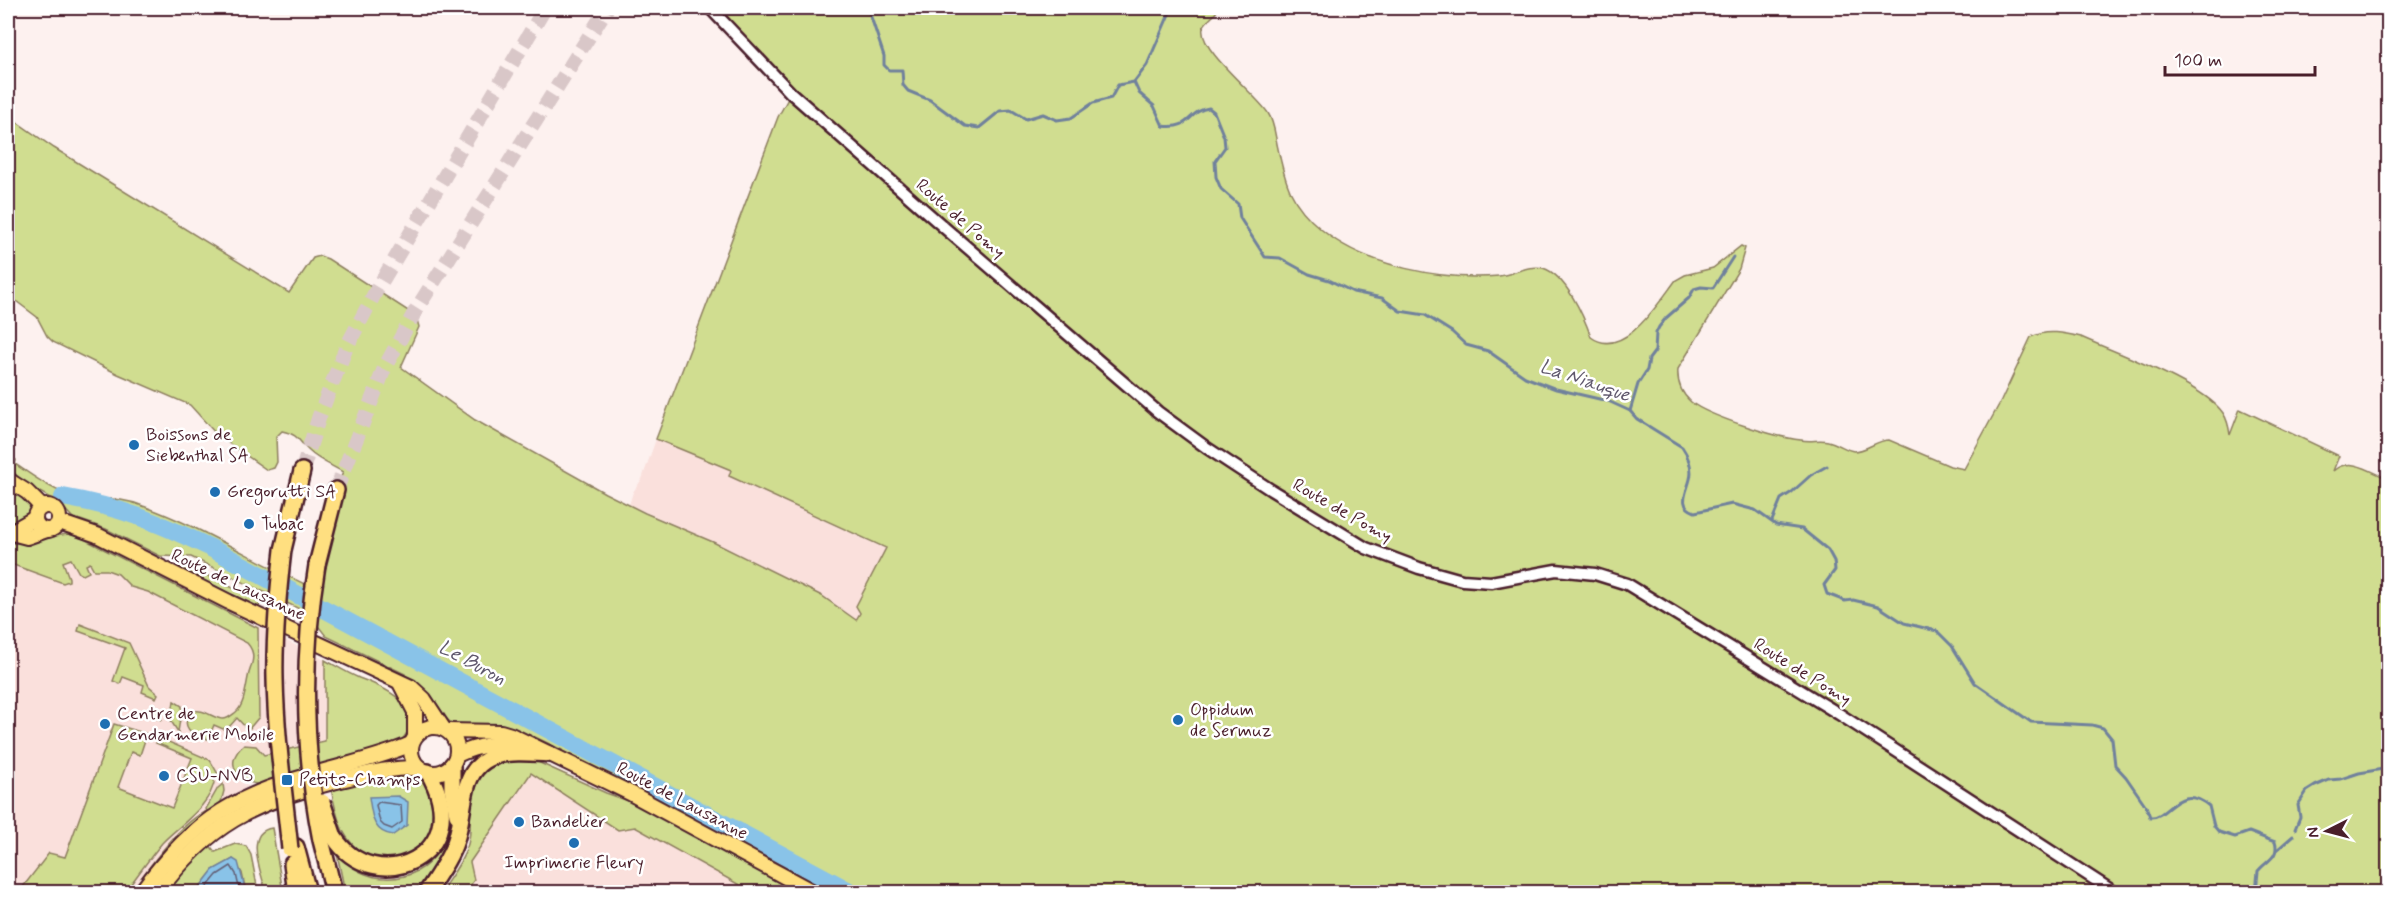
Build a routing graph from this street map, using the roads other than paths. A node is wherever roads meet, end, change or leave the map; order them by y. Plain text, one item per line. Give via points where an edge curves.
1 (710, 8) edge
2 (302, 471) tunnel mouth
3 (8, 480) edge
4 (336, 490) tunnel mouth
5 (38, 513) junction
6 (53, 526) junction
7 (8, 533) edge
8 (400, 683) junction
9 (446, 729) junction
10 (413, 740) junction
11 (531, 746) junction
12 (549, 754) junction
13 (454, 760) junction
14 (424, 770) junction
15 (457, 836) junction
16 (327, 839) junction
17 (293, 848) junction
18 (141, 892) edge
19 (158, 892) edge
20 (296, 892) edge
21 (308, 892) edge
22 (334, 892) edge
23 (426, 892) edge
24 (813, 892) edge
25 (2115, 892) edge

1 - 25 street, Route de Pomy via 791,93 991,268 1158,411 1271,490 1366,548 1462,580 1491,582 1556,570 1595,574 1627,584 1839,714
2 - 17 highway, bridge via 283,550 274,659 276,725
3 - 5 main road via 27,492
4 - 16 highway, bridge via 317,565 307,646 306,716
5 - 6 main road via 39,527
5 - 6 main road via 49,506 57,509 60,517
5 - 7 main road
6 - 7 main road via 27,537
6 - 8 main road, Route de Lausanne via 97,535
8 - 9 main road, Route de Lausanne via 419,693
8 - 10 main road via 415,712
9 - 10 main road via 426,727
9 - 11 main road, Route de Lausanne via 501,732
9 - 13 main road via 456,742
10 - 14 main road via 411,756
10 - 18 main road via 391,753 295,779 239,800 189,835
11 - 12 main road, Route de Lausanne
11 - 13 main road, Route de Lausanne via 477,746
12 - 15 highway via 506,753 482,762 467,786
12 - 24 main road, Route de Lausanne via 632,794
13 - 14 main road via 439,773
13 - 15 highway via 452,788
14 - 16 highway via 440,796 442,821 436,843 418,864 392,873 369,870
14 - 19 main road via 376,771 254,807 205,839
15 - 23 highway
16 - 22 highway
17 - 20 highway
17 - 21 highway

